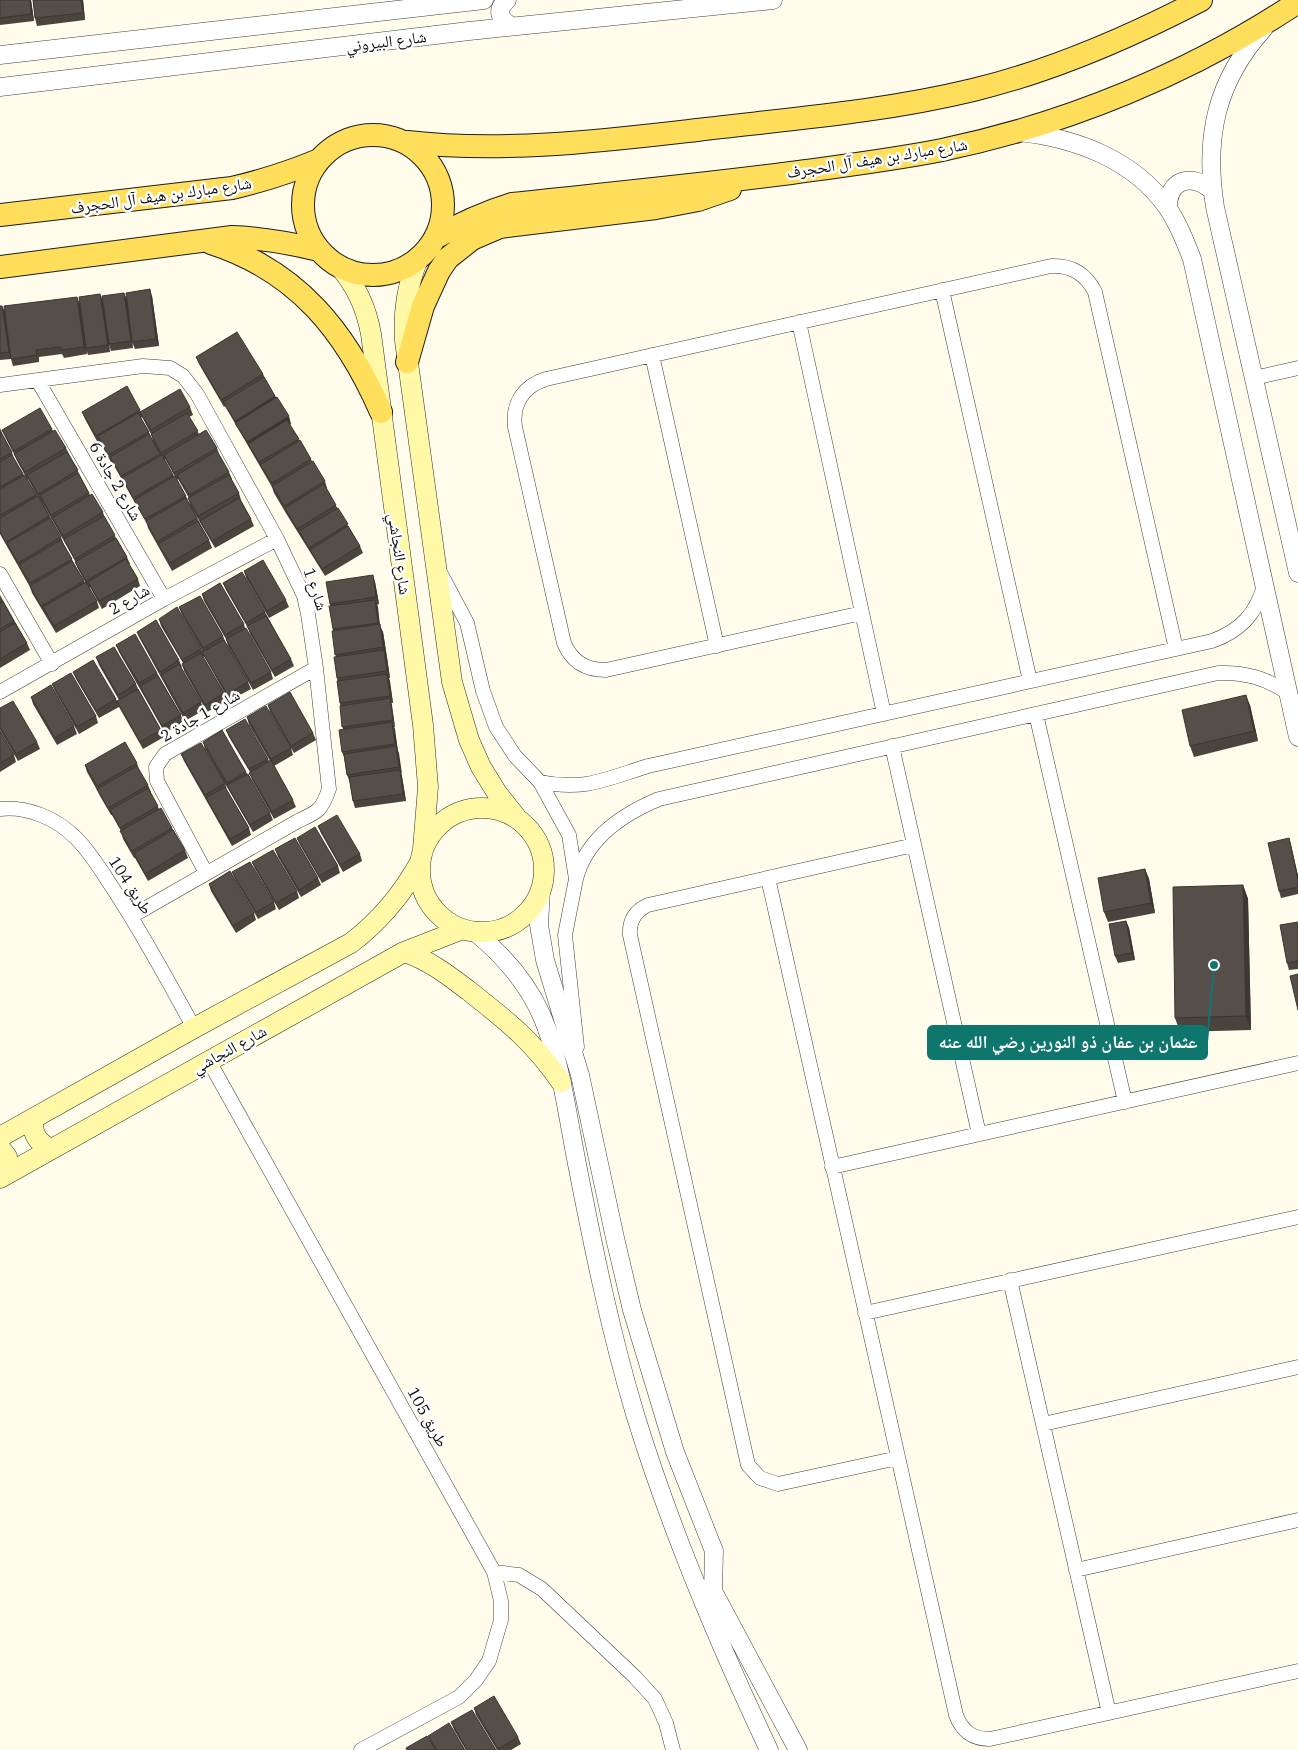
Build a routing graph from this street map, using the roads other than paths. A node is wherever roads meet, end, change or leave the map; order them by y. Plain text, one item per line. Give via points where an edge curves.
1 (507, 0) edge
2 (773, 0) edge
3 (1201, 0) edge
4 (477, 1) edge
5 (1298, 2) edge
6 (1278, 15) junction
7 (511, 26) junction
8 (469, 31) junction
9 (0, 55) edge
10 (0, 87) edge
11 (1013, 132) junction
12 (407, 142) junction
13 (319, 160) junction
14 (758, 177) junction
15 (1212, 190) junction
16 (1168, 208) junction
17 (0, 215) edge
18 (435, 238) junction
19 (203, 240) junction
20 (319, 250) junction
21 (418, 259) junction
22 (0, 267) edge
23 (340, 267) junction
24 (942, 290) junction
25 (799, 322) junction
26 (652, 355) junction
27 (407, 362) junction
28 (1298, 368) edge
29 (1254, 378) junction
30 (38, 380) junction
31 (0, 385) edge
32 (381, 412) junction
33 (1292, 521) edge
34 (277, 539) junction
35 (436, 565) junction
36 (1298, 573) edge
37 (0, 574) edge
38 (1264, 586) junction
39 (164, 599) junction
40 (862, 613) junction
41 (717, 646) junction
42 (1176, 649) junction
43 (52, 664) junction
44 (316, 668) junction
45 (1030, 682) junction
46 (0, 692) edge
47 (1288, 693) junction
48 (884, 714) junction
49 (1036, 714) junction
50 (1298, 737) edge
51 (892, 746) junction
52 (540, 782) junction
53 (0, 809) edge
54 (516, 817) junction
55 (914, 845) junction
56 (422, 855) junction
57 (206, 873) junction
58 (768, 878) junction
59 (576, 879) junction
60 (541, 889) junction
61 (132, 916) junction
62 (469, 930) junction
63 (404, 952) junction
64 (194, 1028) junction
65 (209, 1060) junction
66 (1298, 1063) edge
67 (580, 1075) junction
68 (561, 1082) junction
69 (1125, 1102) junction
70 (33, 1119) junction
71 (979, 1134) junction
72 (0, 1137) edge
73 (0, 1148) edge
74 (51, 1149) junction
75 (832, 1167) junction
76 (3, 1176) edge
77 (1298, 1216) edge
78 (1010, 1280) junction
79 (865, 1313) junction
80 (1298, 1367) edge
81 (1043, 1424) junction
82 (898, 1458) junction
83 (1298, 1520) edge
84 (1076, 1570) junction
85 (494, 1572) junction
86 (1298, 1672) edge
87 (1108, 1713) junction
88 (361, 1750) edge
89 (673, 1750) edge
90 (769, 1750) edge
91 (798, 1750) edge

1 - 7 street via 500,7 499,14
2 - 7 street, شارع البيروني
3 - 12 main road via 1143,30 1060,64 974,90 886,108 613,140 469,147
4 - 8 street via 479,22
4 - 9 street, شارع البيروني
5 - 6 main road, شارع مبارك بن هيف آل الحجرف
6 - 11 main road, شارع مبارك بن هيف آل الحجرف via 1150,83 1082,110
6 - 15 street via 1240,58 1223,91 1213,124
7 - 8 street, شارع البيروني
8 - 10 street, شارع البيروني
11 - 14 main road, شارع مبارك بن هيف آل الحجرف via 943,150
11 - 16 street via 1059,138 1102,154 1139,177
12 - 13 main road via 380,134 366,134 340,142
12 - 18 main road via 428,160 441,184 443,211
13 - 17 main road, شارع مبارك بن هيف آل الحجرف via 276,177 232,188
13 - 20 main road via 311,171 303,198 306,226
14 - 18 main road, شارع مبارك بن هيف آل الحجرف via 512,204 485,212
14 - 27 main road via 718,194 677,205 500,227 485,232 448,258 439,271 423,306
15 - 16 street via 1199,181 1183,182 1170,192
15 - 29 street
16 - 38 street via 1192,259
18 - 21 main road
19 - 20 main road via 262,238
19 - 22 main road
19 - 32 main road via 258,263 301,293 347,347
20 - 23 main road
21 - 23 main road via 407,267 380,275 359,274
21 - 27 main road, شارع النجاشي via 406,299
23 - 32 main road, شارع النجاشي via 352,282 368,315
24 - 25 street
24 - 42 street via 1059,266 1081,273 1091,285
24 - 45 street
25 - 26 street
25 - 40 street
26 - 41 street
26 - 41 street via 537,382 518,400 515,427 564,643 571,656 583,666 606,670
27 - 35 main road, شارع النجاشي
28 - 29 street
29 - 33 street
30 - 31 street, شارع 1
30 - 34 street, شارع 1 via 143,366 170,368 183,376 197,394
30 - 39 street, شارع 2 جادة 6
32 - 56 main road, شارع النجاشي via 426,748 428,787
33 - 36 street
34 - 39 street, شارع 2
34 - 44 street, شارع 1 via 304,596
35 - 52 street via 467,623 483,691 496,727 515,756
35 - 54 main road, شارع النجاشي via 452,682 460,712 482,767
37 - 43 street
38 - 42 street via 1254,610 1236,630 1212,641
38 - 47 street
39 - 43 street, شارع 2
40 - 41 street
40 - 48 street
42 - 45 street
43 - 46 street, شارع 2
44 - 57 street, شارع 1 via 329,789 325,800 317,812
44 - 57 street, شارع 1 جادة 2 via 165,754 156,766 157,781
45 - 48 street
47 - 49 street via 1263,678 1218,673
47 - 50 street
48 - 52 street via 648,766 587,785 563,786
49 - 51 street
49 - 69 street
51 - 55 street
51 - 59 street via 653,801 622,818 605,832 579,866
52 - 59 street via 569,835
53 - 61 street, طريق 104 via 37,813 75,837
54 - 56 main road via 489,808 475,808 449,816 430,836
54 - 60 main road via 535,836 541,848 544,876
55 - 58 street
55 - 71 street
56 - 62 main road via 420,876 430,903 450,923
56 - 64 main road, شارع النجاشي via 398,899 368,930
57 - 61 street, شارع 1
58 - 75 street
58 - 82 street via 648,905 635,914 629,928 748,1465 760,1478 778,1484
59 - 67 street via 566,935
60 - 62 main road via 527,913 516,922 490,932
60 - 67 street via 541,943
61 - 64 street, طريق 104
62 - 63 main road, شارع النجاشي
62 - 68 street via 496,949 529,991 541,1015
63 - 65 main road, شارع النجاشي
63 - 68 main road via 434,964 504,1018 535,1048
64 - 70 main road, شارع النجاشي
65 - 74 main road, شارع النجاشي
65 - 85 street, طريق 105
66 - 69 street
67 - 91 street via 614,1238 635,1319 675,1452 714,1551 712,1591
68 - 90 street via 593,1243 646,1449 683,1550
69 - 71 street
70 - 72 main road, شارع النجاشي
70 - 74 main road via 35,1137
71 - 75 street
73 - 76 main road via 7,1157
74 - 76 main road, شارع النجاشي
75 - 79 street
77 - 78 street
78 - 79 street
78 - 81 street
79 - 82 street
80 - 81 street
81 - 84 street
82 - 87 street via 959,1724 972,1736 990,1739
83 - 84 street
84 - 87 street
85 - 88 street, طريق 105 via 502,1601 501,1620 490,1662 459,1697
85 - 89 street via 519,1575 542,1589 636,1678 655,1699
86 - 87 street

